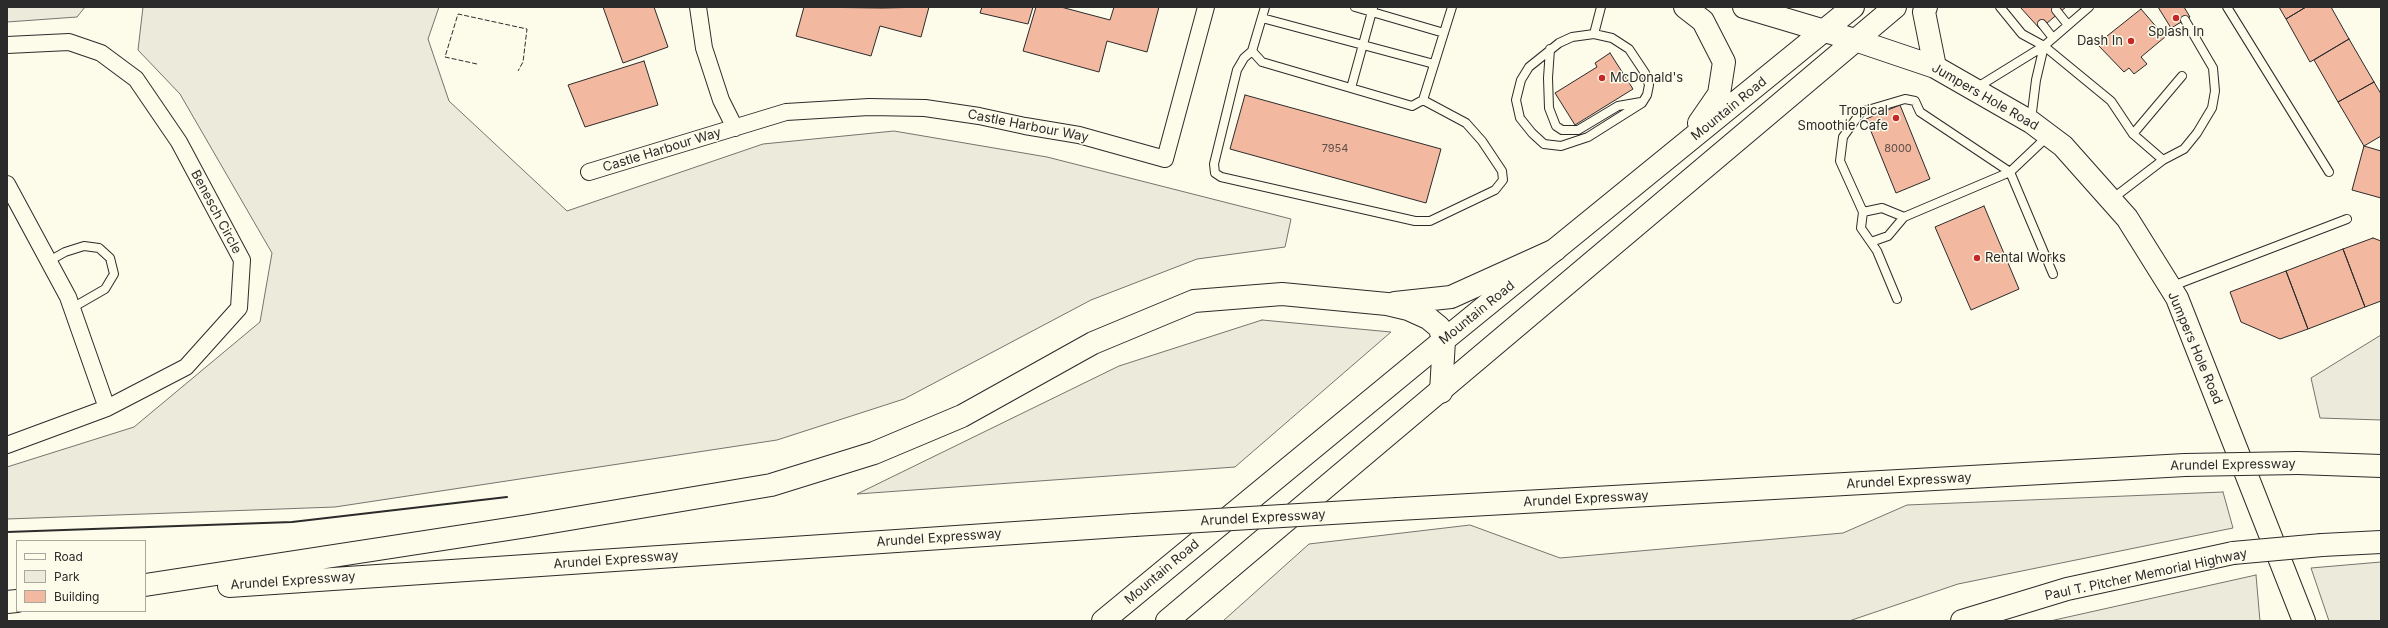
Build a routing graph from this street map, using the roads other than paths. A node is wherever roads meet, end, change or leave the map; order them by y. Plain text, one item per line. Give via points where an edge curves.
1 (698, 7) edge
2 (1206, 7) edge
3 (1265, 7) edge
4 (1355, 7) edge
5 (1452, 7) edge
6 (1601, 7) edge
7 (1685, 7) edge
8 (1744, 7) edge
9 (1853, 7) edge
10 (1895, 7) edge
11 (1926, 7) edge
12 (2000, 7) edge
13 (2089, 7) edge
14 (2227, 7) edge
15 (1373, 9) edge
16 (2056, 10) dead end
17 (1262, 18) junction
18 (2185, 20) dead end
19 (2042, 24) dead end
20 (2068, 25) junction
21 (1825, 30) junction
22 (1444, 33) junction
23 (1594, 34) junction
24 (2053, 38) junction
25 (1855, 40) junction
26 (7, 45) edge
27 (1363, 45) junction
28 (2044, 46) junction
29 (1550, 49) junction
30 (1252, 51) junction
31 (1434, 64) junction
32 (1935, 66) junction
33 (2182, 76) dead end
34 (1351, 88) junction
35 (1975, 89) junction
36 (1423, 100) junction
37 (1643, 102) junction
38 (2030, 122) junction
39 (735, 128) junction
40 (2133, 134) junction
41 (2048, 135) junction
42 (1682, 147) junction
43 (2163, 160) junction
44 (589, 172) dead end
45 (2010, 172) junction
46 (2329, 172) dead end
47 (7, 184) edge
48 (2111, 200) junction
49 (1863, 212) junction
50 (1904, 217) junction
51 (2347, 219) dead end
52 (1871, 242) junction
53 (1555, 250) junction
54 (49, 261) junction
55 (2053, 274) dead end
56 (2170, 287) junction
57 (1897, 299) dead end
58 (1387, 304) junction
59 (72, 308) junction
60 (1444, 340) junction
61 (1441, 392) junction
62 (107, 408) junction
63 (7, 445) edge
64 (2381, 466) edge
65 (2381, 542) edge
66 (146, 585) edge
67 (146, 592) edge
68 (1104, 621) edge
69 (1167, 621) edge
70 (1962, 621) edge
71 (2304, 621) edge

1 - 39 street, Castle Harbour Way via 704,48 721,100
2 - 39 street, Castle Harbour Way via 1165,159 1079,135 925,108 869,107 786,112
3 - 17 lane
4 - 15 lane
5 - 22 lane
6 - 23 lane
7 - 42 main road via 1702,21 1724,62 1719,94
8 - 21 main road, Jumpers Hole Road
9 - 21 main road, Mountain Road
10 - 25 main road
11 - 32 main road via 1924,12
12 - 28 lane via 2022,34
13 - 20 lane
14 - 46 lane
15 - 22 lane
15 - 27 lane
16 - 20 lane
17 - 27 lane
17 - 30 lane
18 - 43 lane via 2213,68 2215,90 2212,108 2197,133 2184,149
19 - 24 lane
20 - 24 lane
21 - 25 main road, Jumpers Hole Road
21 - 42 main road, Mountain Road
22 - 31 lane
23 - 29 lane via 1572,37
23 - 37 lane via 1612,38 1629,49 1645,73 1649,85
24 - 28 lane
25 - 32 main road, Jumpers Hole Road
25 - 61 main road
26 - 62 street, Benesch Circle via 69,42 101,53 136,79 179,142 242,260 239,308 186,367
27 - 31 lane
27 - 34 lane
28 - 35 lane
28 - 38 lane
28 - 40 lane via 2111,100
29 - 37 lane via 1549,108 1554,122 1562,130 1578,130 1618,106
29 - 37 lane via 1529,67 1521,80 1516,100 1520,118 1544,144 1561,146 1588,138
30 - 34 lane via 1262,62
30 - 36 lane via 1244,58 1238,70 1216,157 1215,173 1221,177 1415,221 1430,221 1495,190 1503,180 1502,171 1466,123
31 - 36 lane
32 - 35 main road, Jumpers Hole Road
33 - 40 lane
34 - 36 lane via 1412,106
35 - 38 main road, Jumpers Hole Road
38 - 41 main road, Jumpers Hole Road
39 - 44 street, Castle Harbour Way
40 - 43 lane
41 - 45 lane
41 - 48 main road, Jumpers Hole Road via 2063,146
42 - 53 main road, Mountain Road
43 - 48 lane
45 - 49 lane via 1920,112 1915,101 1905,98 1861,112 1843,137 1840,161
45 - 50 lane
45 - 55 lane
47 - 54 street
48 - 56 main road, Jumpers Hole Road via 2127,218
49 - 50 lane via 1882,208
49 - 52 lane via 1861,228
50 - 52 lane via 1888,236
51 - 56 lane
52 - 57 lane
53 - 58 main road via 1451,297
53 - 60 main road, Mountain Road
54 - 59 street
54 - 59 lane via 84,246 99,248 110,258 114,274 105,289
56 - 71 main road, Jumpers Hole Road via 2177,298
58 - 60 main road via 1428,318 1439,327
58 - 66 main road via 1282,294 1194,301 1094,343 962,416 874,452 771,485 528,526
59 - 62 street
60 - 61 main road
60 - 68 main road, Mountain Road
61 - 69 main road
62 - 63 street, Benesch Circle
64 - 67 main road, Arundel Expressway, bridge via 2298,463 2185,465 1134,525
65 - 70 main road, Paul T. Pitcher Memorial Highway, bridge via 2233,553 2067,589

